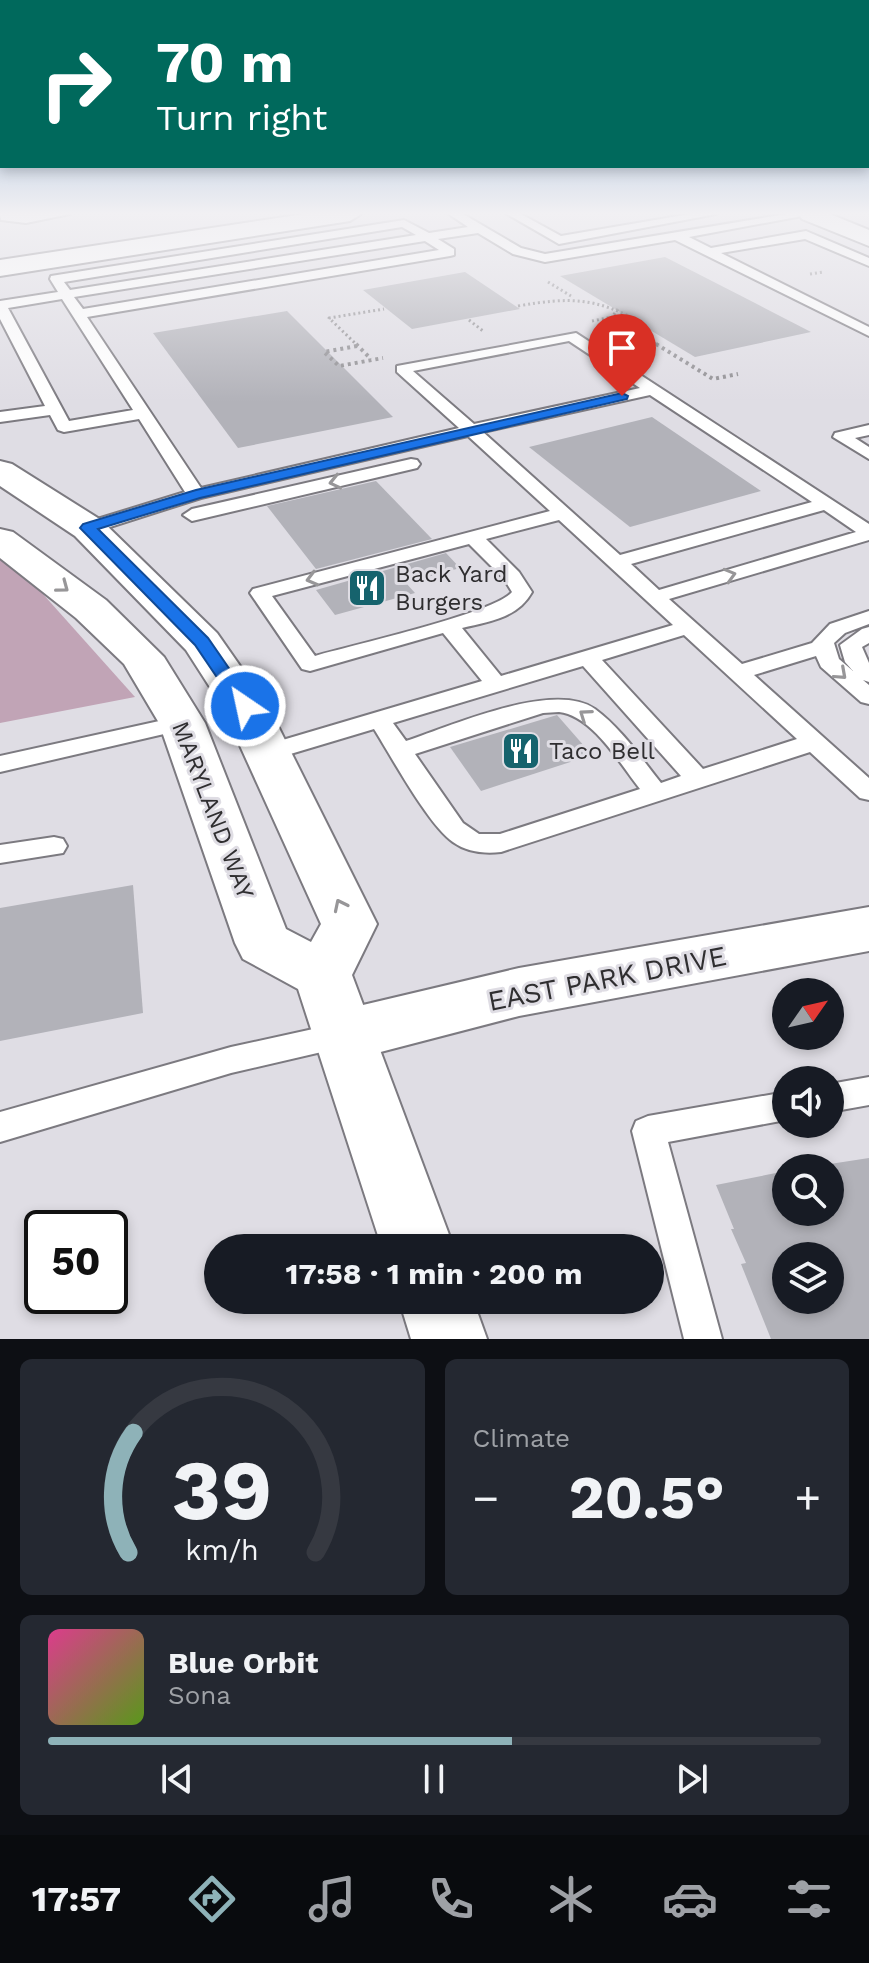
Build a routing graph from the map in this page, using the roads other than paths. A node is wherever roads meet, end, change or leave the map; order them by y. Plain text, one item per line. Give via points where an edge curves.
1 (72, 276) edge
2 (182, 276) edge
3 (304, 276) edge
4 (758, 276) edge
5 (67, 295) junction
6 (0, 306) edge
7 (80, 314) junction
8 (869, 332) edge
9 (652, 390) junction
10 (55, 410) junction
11 (143, 413) junction
12 (0, 417) edge
13 (471, 430) junction
14 (869, 430) edge
15 (869, 454) edge
16 (411, 464) dead end
17 (0, 471) edge
18 (196, 494) junction
19 (826, 504) junction
20 (565, 513) junction
21 (192, 515) dead end
22 (88, 528) junction
23 (869, 533) edge
24 (473, 537) junction
25 (10, 548) edge
26 (618, 562) junction
27 (655, 597) junction
28 (869, 617) edge
29 (448, 625) junction
30 (689, 627) junction
31 (869, 633) edge
32 (823, 647) junction
33 (587, 657) junction
34 (737, 673) junction
35 (869, 675) edge
36 (495, 683) junction
37 (869, 697) edge
38 (379, 719) junction
39 (182, 723) junction
40 (814, 742) junction
41 (400, 751) junction
42 (267, 753) junction
43 (0, 764) edge
44 (698, 779) junction
45 (869, 792) edge
46 (656, 793) junction
47 (54, 846) dead end
48 (0, 854) edge
49 (869, 929) edge
50 (323, 975) junction
51 (346, 1035) junction
52 (869, 1091) edge
53 (844, 1095) edge
54 (772, 1109) edge
55 (0, 1127) edge
56 (413, 1234) edge
57 (441, 1314) edge
58 (449, 1339) edge
59 (703, 1339) edge

1 - 5 lane via 56,279
2 - 5 lane
3 - 7 lane
4 - 8 lane
5 - 6 lane
5 - 7 lane
6 - 10 lane
7 - 11 lane
9 - 13 lane
9 - 13 lane via 571,336 402,369
9 - 19 lane
10 - 11 lane via 64,427
10 - 12 lane
11 - 18 lane
13 - 18 lane
13 - 20 lane
14 - 15 lane via 841,437
16 -> 21 lane
17 - 22 main road
18 - 22 lane
19 - 23 lane
19 - 26 lane
20 - 24 lane
20 - 26 lane
22 - 25 main road
22 - 42 main road via 202,642 245,706
27 -> 23 lane
24 - 29 lane via 521,587 522,596 508,607
24 -> 29 lane via 260,593 310,664
25 -> 39 main road, MARYLAND WAY via 91,609 142,657
26 - 27 lane
27 - 30 lane
28 - 32 lane via 828,634
29 - 36 lane
30 - 33 lane
30 - 34 lane
31 - 35 lane via 851,645 856,662
32 - 34 lane
32 -> 37 lane via 829,662
33 - 36 lane
33 - 44 lane
34 - 40 lane
36 - 38 lane
38 - 41 lane
38 - 42 lane
39 - 43 lane
39 - 50 main road, MARYLAND WAY via 263,943
40 - 44 lane
40 - 45 lane
46 -> 41 lane via 593,720 560,704
41 - 46 lane via 458,835 483,845
50 -> 42 main road via 349,924
44 - 46 lane
47 - 48 lane
49 - 51 main road, EAST PARK DRIVE via 519,992
50 - 51 main road
51 - 55 lane via 231,1060
51 - 56 main road
52 - 53 lane
54 - 59 lane via 648,1131
57 - 58 main road

